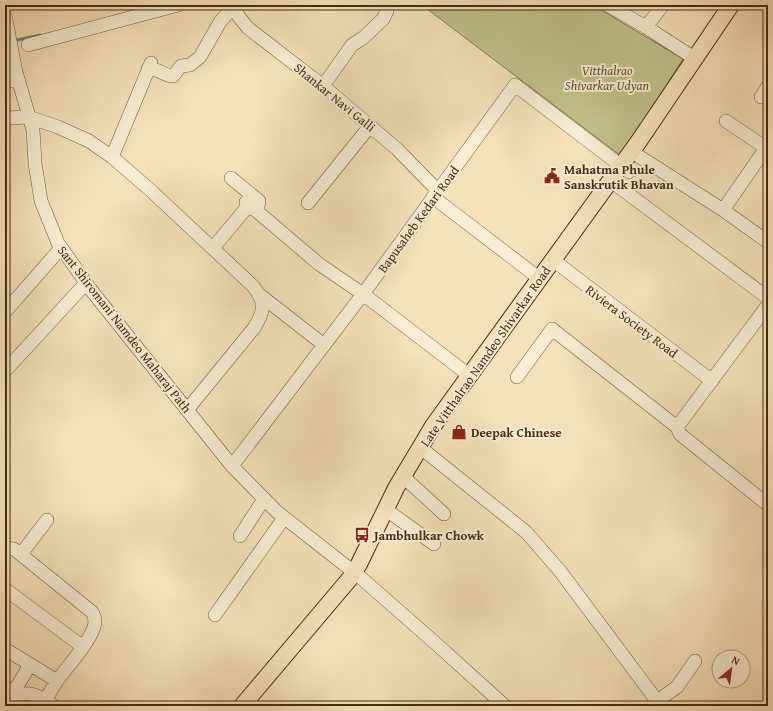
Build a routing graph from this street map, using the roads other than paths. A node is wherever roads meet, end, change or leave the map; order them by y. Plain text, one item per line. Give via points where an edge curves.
1 (178, 5) edge
2 (388, 5) edge
3 (608, 5) edge
4 (663, 5) edge
5 (731, 5) edge
6 (740, 5) edge
7 (233, 6) edge
8 (5, 16) edge
9 (646, 27) junction
10 (28, 45) dead end
11 (694, 58) junction
12 (18, 77) junction
13 (5, 81) edge
14 (323, 86) junction
15 (768, 86) edge
16 (761, 97) dead end
17 (29, 117) junction
18 (5, 118) edge
19 (726, 121) dead end
20 (370, 126) junction
21 (767, 147) edge
22 (112, 157) junction
23 (640, 157) junction
24 (625, 169) junction
25 (231, 178) dead end
26 (619, 187) junction
27 (436, 194) junction
28 (308, 203) dead end
29 (249, 205) junction
30 (723, 210) junction
31 (768, 242) edge
32 (59, 245) junction
33 (213, 248) junction
34 (556, 263) junction
35 (540, 279) junction
36 (86, 283) junction
37 (363, 294) junction
38 (260, 295) junction
39 (768, 298) edge
40 (5, 302) edge
41 (768, 305) edge
42 (5, 312) edge
43 (324, 345) junction
44 (5, 371) edge
45 (470, 376) junction
46 (517, 377) dead end
47 (712, 381) junction
48 (187, 410) junction
49 (677, 427) junction
50 (426, 452) junction
51 (232, 466) junction
52 (408, 481) junction
53 (264, 499) junction
54 (768, 505) edge
55 (392, 514) junction
56 (444, 514) dead end
57 (284, 518) junction
58 (47, 520) dead end
59 (240, 536) dead end
60 (434, 544) dead end
61 (5, 548) edge
62 (21, 554) junction
63 (357, 575) junction
64 (5, 589) edge
65 (215, 615) dead end
66 (82, 647) junction
67 (5, 649) edge
68 (695, 661) dead end
69 (30, 664) junction
70 (57, 681) junction
71 (13, 692) edge
72 (50, 703) edge
73 (6, 706) edge
74 (242, 706) edge
75 (254, 706) edge
76 (505, 706) edge

1 - 10 street
2 - 14 street via 382,19 352,45
3 - 9 street
4 - 9 street
5 - 11 main road, Late Vitthalrao Namdeo Shivarkar Road
6 - 23 main road, Late Vitthalrao Namdeo Shivarkar Road
7 - 14 street, Shankar Navi Galli via 248,28
7 - 22 street via 220,22 200,57 190,65 181,66 174,76 150,65
8 - 12 street, Sant Shiromani Namdeo Maharaj Path
9 - 11 street
11 - 24 main road, Late Vitthalrao Namdeo Shivarkar Road
12 - 13 street
12 - 17 street, Sant Shiromani Namdeo Maharaj Path
14 - 20 street, Shankar Navi Galli
15 - 16 street
17 - 18 street
17 - 22 street via 88,141
17 - 32 street, Sant Shiromani Namdeo Maharaj Path via 33,130 41,201
19 - 21 street
20 - 27 street, Shankar Navi Galli via 397,148
20 - 28 street
21 - 30 street
22 - 33 street
23 - 24 main road, Late Vitthalrao Namdeo Shivarkar Road
23 - 30 street
24 - 26 main road, Late Vitthalrao Namdeo Shivarkar Road
24 - 27 street, Bapusaheb Kedari Road via 515,86
24 - 34 main road, Late Vitthalrao Namdeo Shivarkar Road
25 - 29 street via 259,201 258,207
26 - 34 main road, Late Vitthalrao Namdeo Shivarkar Road
26 - 39 street
27 - 35 street, Shankar Navi Galli
27 - 37 street, Bapusaheb Kedari Road
29 - 33 street
29 - 37 street via 319,264
30 - 31 street
32 - 36 street, Sant Shiromani Namdeo Maharaj Path
32 - 40 street
32 - 42 street
33 - 38 street
34 - 35 main road, Late Vitthalrao Namdeo Shivarkar Road
34 - 47 street, Riviera Society Road
34 - 50 main road, Late Vitthalrao Namdeo Shivarkar Road
35 - 45 main road, Late Vitthalrao Namdeo Shivarkar Road
36 - 44 street
36 - 48 street, Sant Shiromani Namdeo Maharaj Path
37 - 43 street, Bapusaheb Kedari Road
37 - 45 street
38 - 43 street
38 - 48 street via 263,306 261,317
41 - 47 street
43 - 51 street, Bapusaheb Kedari Road
45 - 63 main road, Late Vitthalrao Namdeo Shivarkar Road via 433,426 403,475
46 - 49 street via 552,329
47 - 49 street
48 - 51 street, Sant Shiromani Namdeo Maharaj Path
49 - 54 street via 680,434
50 - 52 main road, Late Vitthalrao Namdeo Shivarkar Road
50 - 68 street via 526,532 560,570 658,701 677,687
51 - 53 street, Sant Shiromani Namdeo Maharaj Path
52 - 55 main road, Late Vitthalrao Namdeo Shivarkar Road
52 - 56 street
53 - 57 street, Sant Shiromani Namdeo Maharaj Path
53 - 59 street
55 - 60 street
55 - 63 main road, Late Vitthalrao Namdeo Shivarkar Road
57 - 63 street, Sant Shiromani Namdeo Maharaj Path
57 - 65 street
58 - 62 street
61 - 62 street via 14,549
62 - 66 street via 92,612 95,618 94,627
63 - 74 main road, Late Vitthalrao Namdeo Shivarkar Road
63 - 75 main road, Late Vitthalrao Namdeo Shivarkar Road
63 - 76 street, Sant Shiromani Namdeo Maharaj Path
64 - 66 street
66 - 70 street
67 - 69 street
69 - 70 street
69 - 71 street
70 - 72 street
71 - 72 street via 30,694
71 - 73 street

